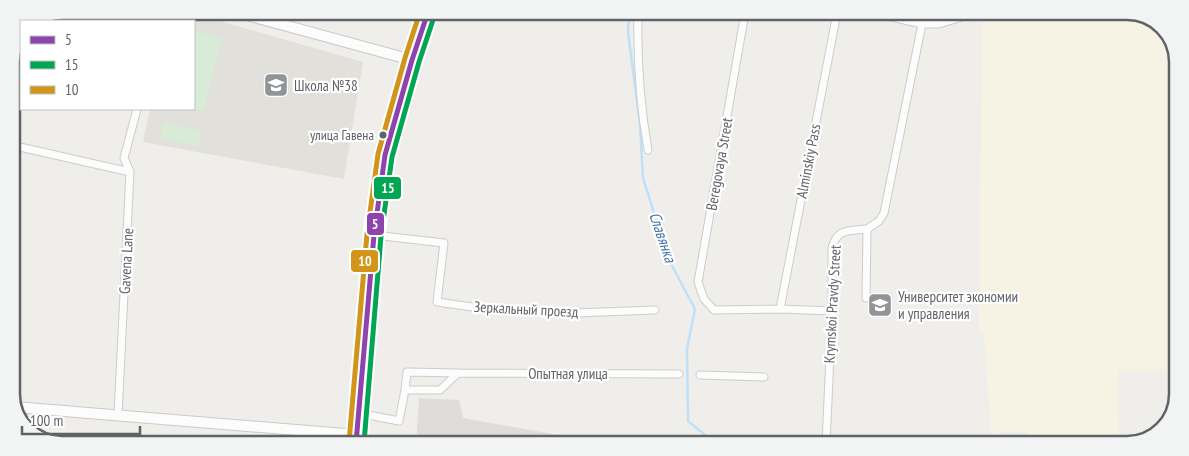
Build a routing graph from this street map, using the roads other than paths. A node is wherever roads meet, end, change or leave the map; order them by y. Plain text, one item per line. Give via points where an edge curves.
1 (265, 20) edge
2 (425, 20) edge
3 (638, 20) edge
4 (744, 20) edge
5 (836, 20) edge
6 (905, 20) edge
7 (952, 20) edge
8 (922, 24) junction
9 (412, 60) junction
10 (137, 110) edge
11 (20, 147) edge
12 (648, 150) dead end
13 (130, 172) junction
14 (867, 228) junction
15 (374, 235) junction
16 (866, 298) dead end
17 (780, 309) junction
18 (655, 310) dead end
19 (832, 311) junction
20 (458, 373) junction
21 (679, 374) dead end
22 (700, 375) dead end
23 (764, 377) dead end
24 (405, 390) junction
25 (22, 408) edge
26 (358, 413) junction
27 (118, 415) junction
28 (326, 436) edge
29 (356, 436) edge
30 (826, 436) edge

1 - 9 main road
2 - 9 main road
3 - 12 street
4 - 17 street, Beregovaya Street via 698,282 704,299 714,310
5 - 17 street, Alminskiy Pass
6 - 8 street
7 - 8 street
8 - 14 street via 884,213 880,221
9 - 15 main road via 385,154
10 - 13 street, Gavena Lane via 124,158
11 - 13 street
13 - 27 street, Gavena Lane
14 - 16 street
14 - 19 street, Krymskoi Pravdy Street via 838,234 834,240
15 - 18 street, Зеркальный проезд via 444,243 437,302 493,310 575,313
15 - 26 main road
17 - 19 street
19 - 30 street, Krymskoi Pravdy Street
20 - 21 street, Опытная улица
20 - 24 street via 440,390
20 - 24 street, Опытная улица via 407,372
22 - 23 street
24 - 26 street, Опытная улица via 399,421
25 - 27 main road
26 - 29 main road
27 - 28 main road

